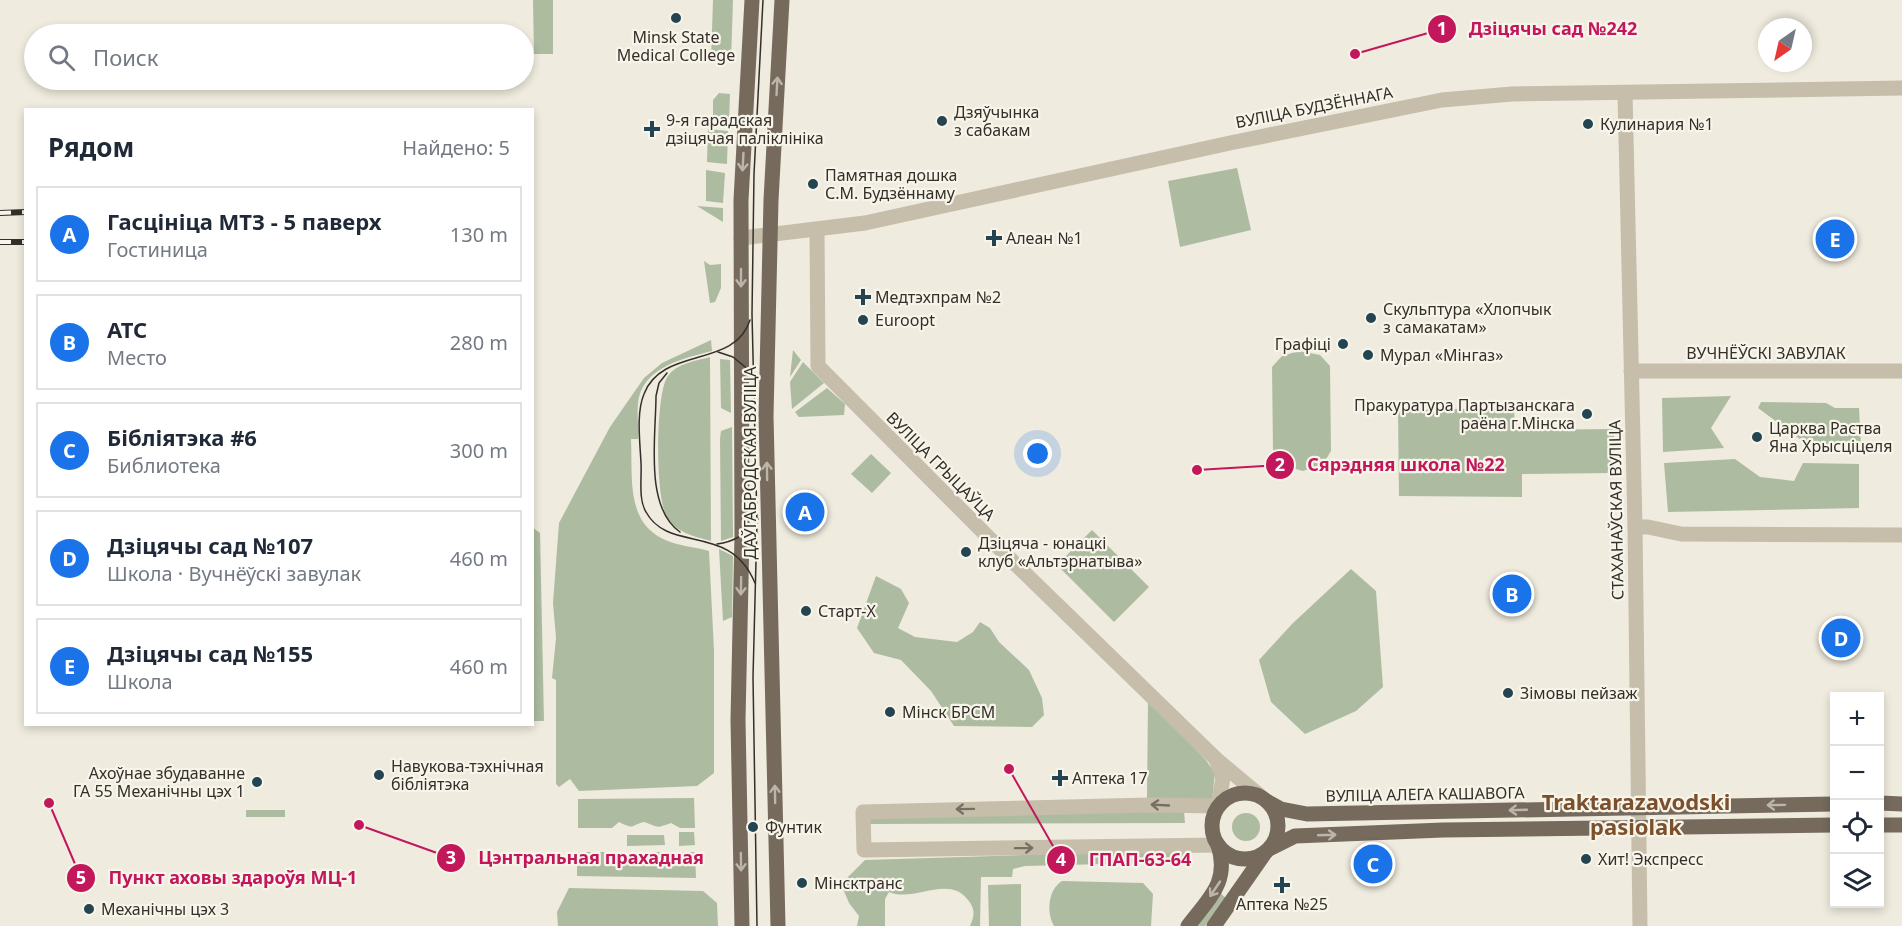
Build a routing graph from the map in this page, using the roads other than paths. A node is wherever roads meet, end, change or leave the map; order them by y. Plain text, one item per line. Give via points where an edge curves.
1 (752, 0) edge
2 (782, 0) edge
3 (1902, 88) edge
4 (1625, 93) junction
5 (817, 230) junction
6 (771, 233) junction
7 (741, 238) junction
8 (1631, 371) junction
9 (1902, 371) edge
10 (1635, 527) junction
11 (1902, 535) edge
12 (1216, 759) junction
13 (1264, 799) junction
14 (1884, 803) edge
15 (1830, 804) edge
16 (1902, 804) edge
17 (1218, 806) junction
18 (1638, 807) junction
19 (1444, 812) junction
20 (1639, 825) junction
21 (1830, 825) edge
22 (1884, 825) edge
23 (1902, 825) edge
24 (1443, 830) junction
25 (1218, 845) junction
26 (1268, 850) junction
27 (742, 926) edge
28 (778, 926) edge
29 (1188, 926) edge
30 (1214, 926) edge
31 (1640, 926) edge

1 -> 7 main road, ДАЎГАБРОДСКАЯ ВУЛІЦА
6 -> 2 main road, ДАЎГАБРОДСКАЯ ВУЛІЦА
3 - 4 street, ВУЛІЦА БУДЗЁННАГА
4 - 5 street, ВУЛІЦА БУДЗЁННАГА via 1512,94 1442,100 1230,142 865,224
4 - 8 street, СТАХАНАЎСКАЯ ВУЛІЦА
5 - 6 street, ВУЛІЦА БУДЗЁННАГА
5 - 12 street, ВУЛІЦА ГРЫЦАЎЦА via 818,366
6 - 7 street, ВУЛІЦА БУДЗЁННАГА
28 -> 6 main road, ДАЎГАБРОДСКАЯ ВУЛІЦА via 766,416
7 -> 27 main road, ДАЎГАБРОДСКАЯ ВУЛІЦА via 738,720
8 - 9 street, ВУЧНЁЎСКІ ЗАВУЛАК
8 - 10 street, СТАХАНАЎСКАЯ ВУЛІЦА
10 - 11 street via 1681,534
10 - 18 street, СТАХАНАЎСКАЯ ВУЛІЦА
12 - 13 street, ВУЛІЦА ГРЫЦАЎЦА
12 - 17 street via 1223,778
13 - 17 main road via 1237,794
13 - 19 main road, ВУЛІЦА АЛЕГА КАШАВОГА via 1281,810 1307,814
13 - 26 main road via 1279,825
14 - 16 main road
15 -> 18 main road, ВУЛІЦА АЛЕГА КАШАВОГА
17 - 25 main road via 1212,824
17 -> 25 street via 863,812 864,850
18 -> 19 main road, ВУЛІЦА АЛЕГА КАШАВОГА
18 - 20 street, СТАХАНАЎСКАЯ ВУЛІЦА
19 - 24 main road
20 - 21 main road
20 - 24 main road
20 - 31 street, СТАХАНАЎСКАЯ ВУЛІЦА
22 - 23 main road
26 -> 24 main road via 1295,836
25 - 26 main road via 1226,854 1245,860
25 -> 29 main road via 1223,860 1220,883
26 - 30 main road

